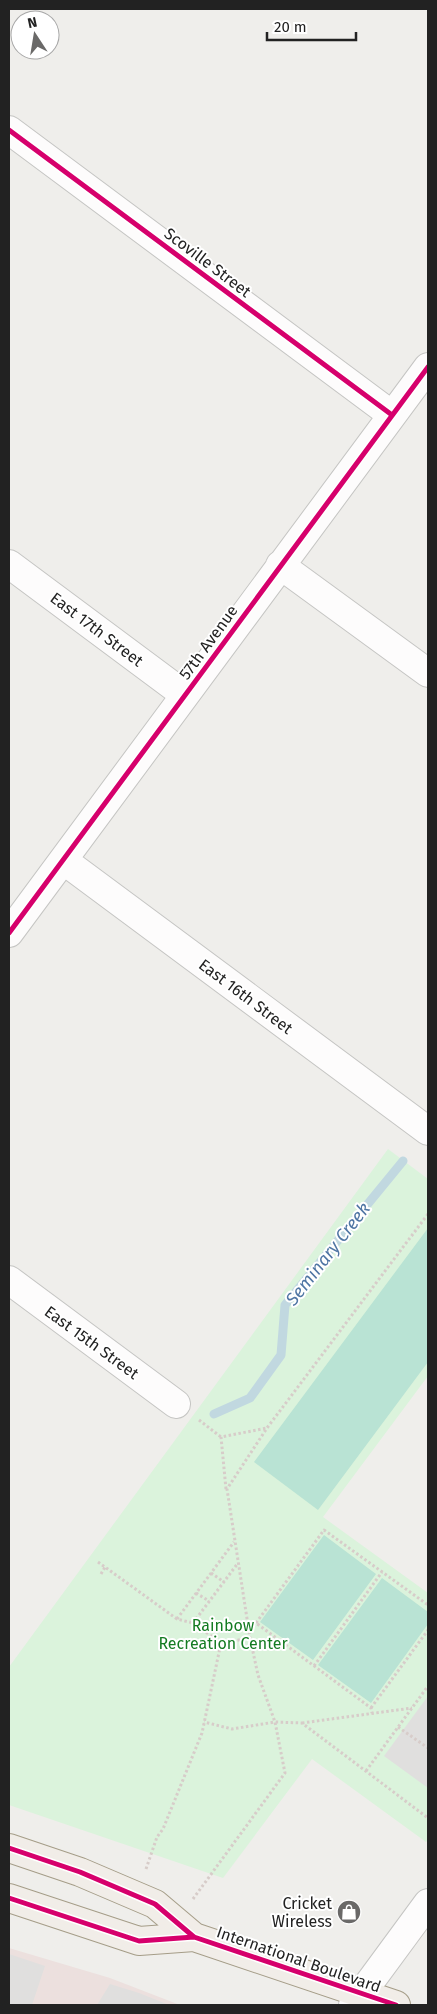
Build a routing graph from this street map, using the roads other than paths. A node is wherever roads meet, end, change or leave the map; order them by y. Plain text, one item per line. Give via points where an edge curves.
1 (9, 130) edge
2 (428, 367) edge
3 (392, 415) junction
4 (9, 564) edge
5 (280, 565) junction
6 (428, 673) edge
7 (185, 695) junction
8 (64, 860) junction
9 (9, 933) edge
10 (428, 1131) edge
11 (9, 1280) edge
12 (176, 1404) dead end
13 (9, 1848) edge
14 (9, 1898) edge
15 (428, 1904) edge
16 (185, 1930) junction
17 (358, 1999) edge
18 (396, 2005) edge

1 - 3 street, Scoville Street
2 - 3 street, 57th Avenue
3 - 5 street, 57th Avenue
4 - 7 street, East 17th Street
5 - 6 street
5 - 7 street, 57th Avenue
7 - 8 street, 57th Avenue
8 - 9 street, 57th Avenue
8 - 10 street, East 16th Street
11 - 12 street, East 15th Street
13 - 16 main road, International Boulevard via 80,1872 156,1904
14 - 16 main road, International Boulevard via 138,1941
15 - 17 street
16 - 17 main road, International Boulevard
17 - 18 main road, International Boulevard

